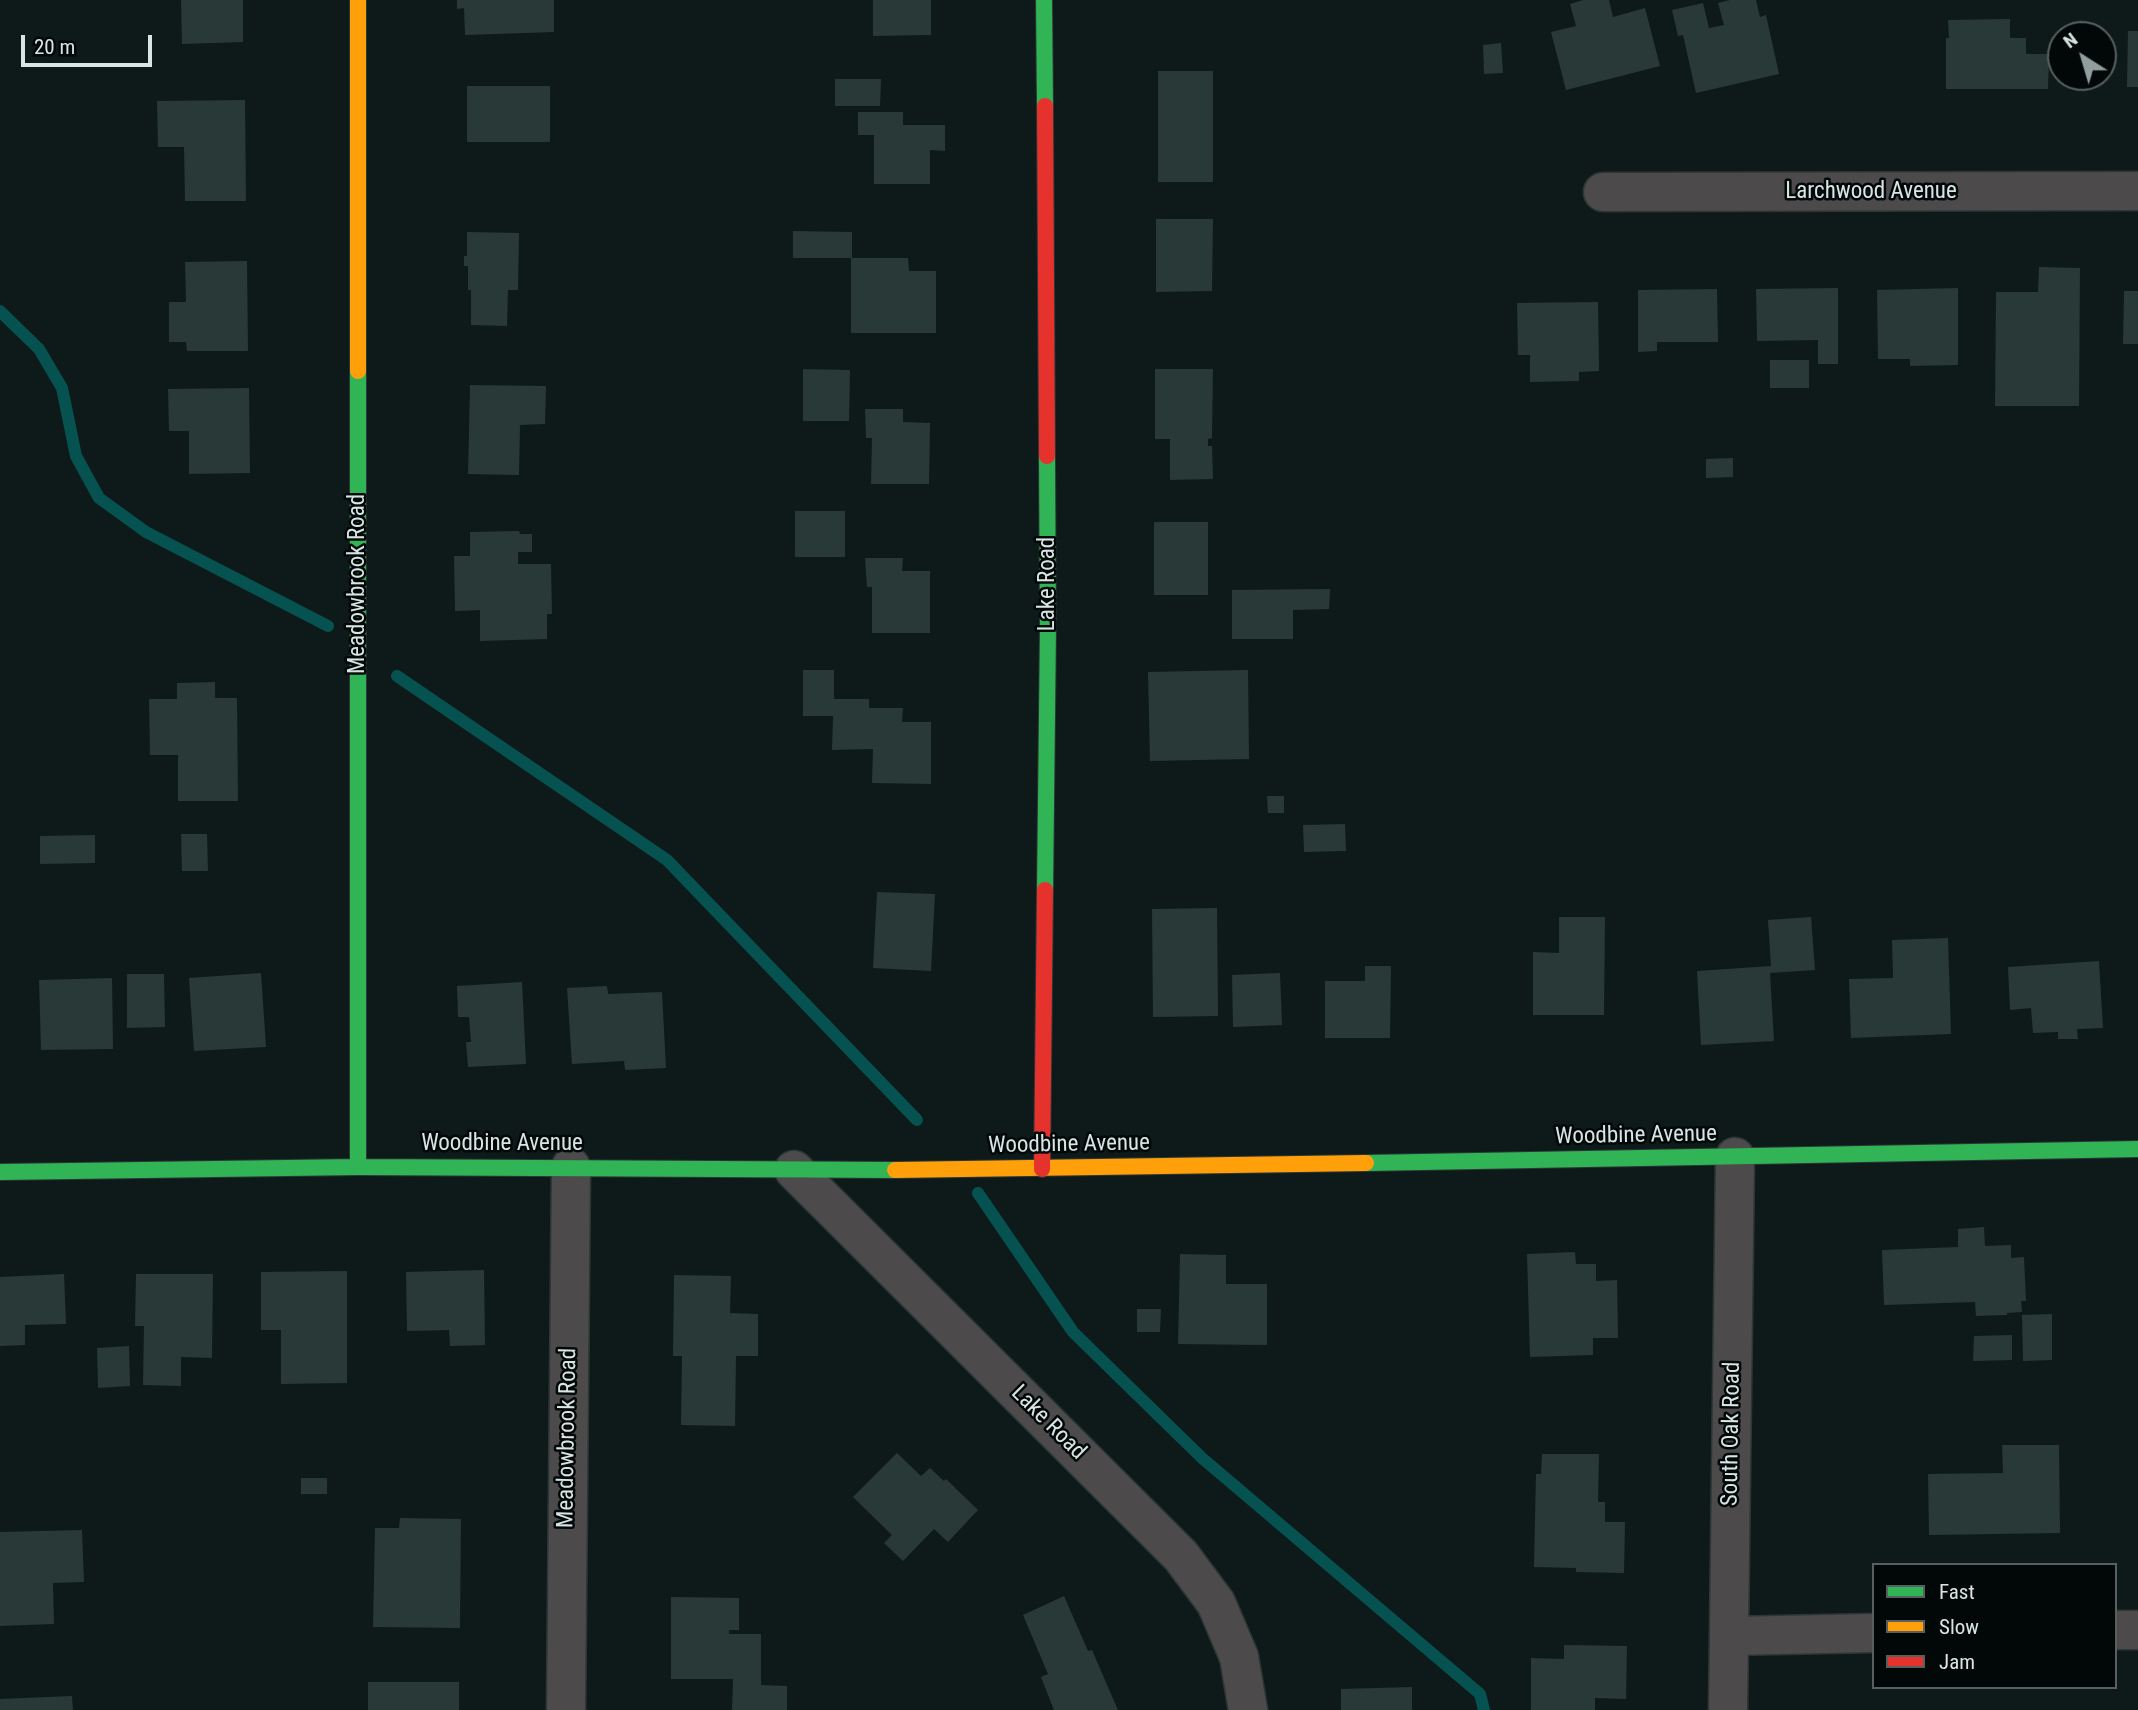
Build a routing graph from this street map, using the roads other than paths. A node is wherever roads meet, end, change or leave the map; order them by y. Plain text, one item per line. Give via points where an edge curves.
1 (358, 0) edge
2 (1044, 0) edge
3 (2138, 191) edge
4 (1603, 192) dead end
5 (2138, 1150) edge
6 (1735, 1157) junction
7 (358, 1167) junction
8 (571, 1167) junction
9 (1042, 1168) junction
10 (794, 1170) junction
11 (0, 1172) edge
12 (2117, 1630) edge
13 (2138, 1630) edge
14 (1872, 1633) edge
15 (1729, 1636) junction
16 (566, 1710) edge
17 (1248, 1710) edge
18 (1728, 1710) edge

1 - 7 street, Meadowbrook Road
2 - 9 street, Lake Road via 1048,641
3 - 4 street, Larchwood Avenue
5 - 6 street, Woodbine Avenue
6 - 9 street, Woodbine Avenue
6 - 15 street, South Oak Road
7 - 8 street, Woodbine Avenue
7 - 11 street, Woodbine Avenue
8 - 10 street, Woodbine Avenue
8 - 16 street, Meadowbrook Road
9 - 10 street, Woodbine Avenue
10 - 17 street, Lake Road via 1181,1556 1216,1603 1238,1657
12 - 13 street
14 - 15 street
15 - 18 street, South Oak Road

